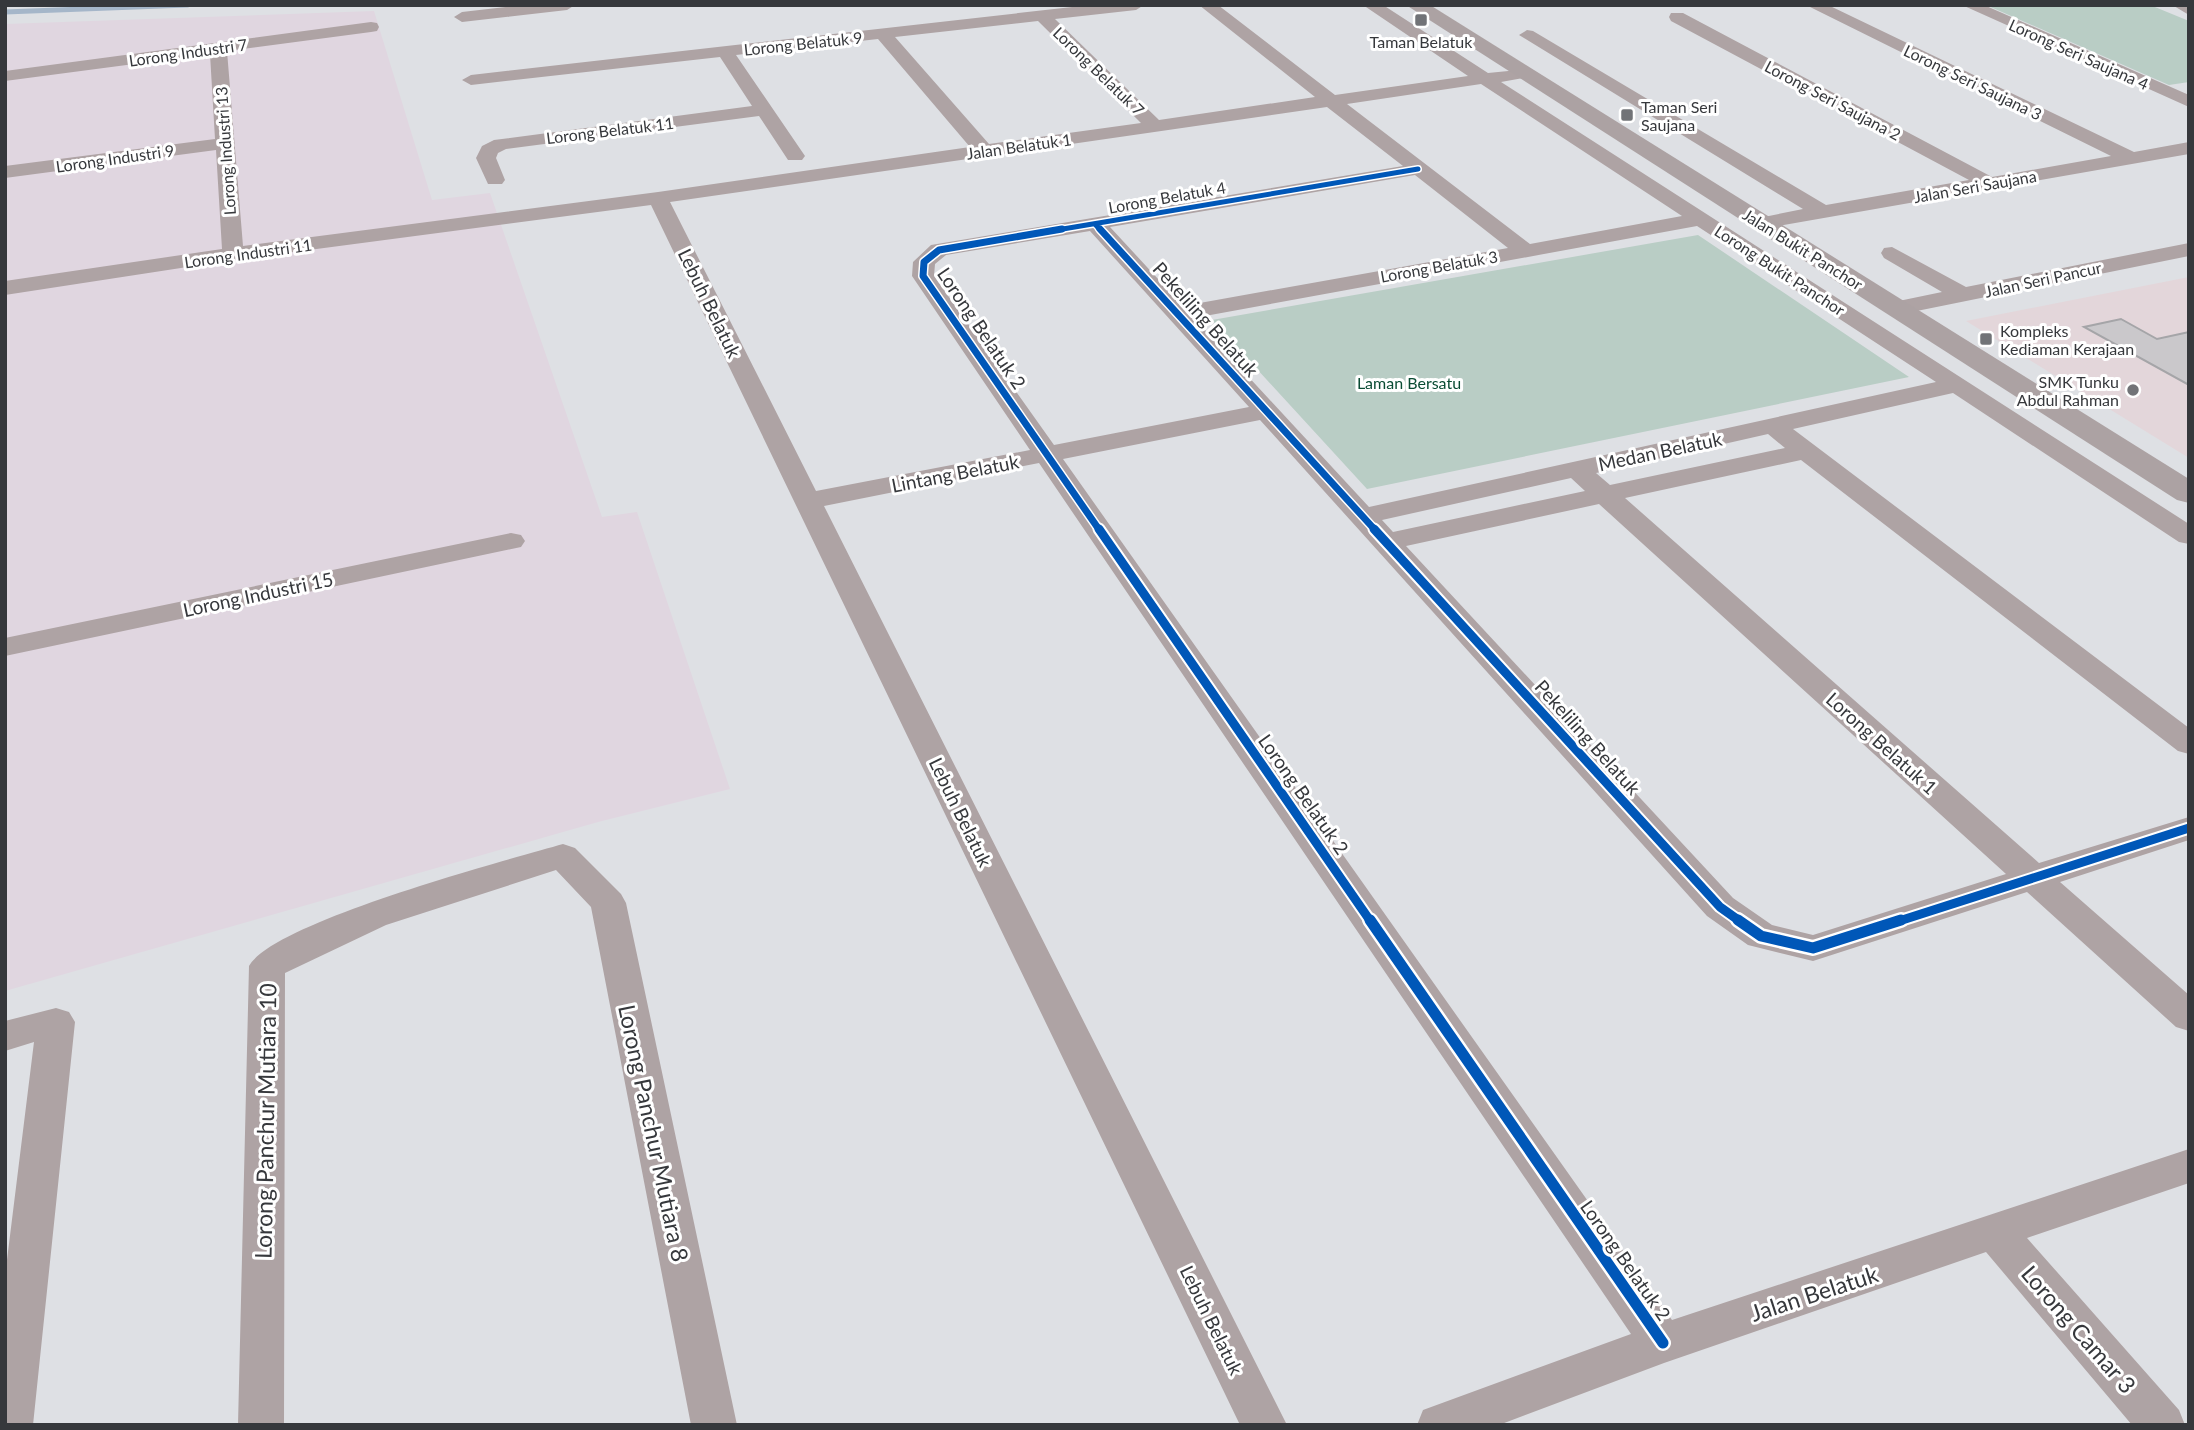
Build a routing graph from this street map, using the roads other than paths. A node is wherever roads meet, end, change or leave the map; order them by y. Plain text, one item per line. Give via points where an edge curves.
1 (566, 5) edge
2 (1136, 5) edge
3 (1207, 5) edge
4 (1371, 5) edge
5 (1416, 5) edge
6 (1814, 5) edge
7 (1970, 5) edge
8 (2183, 5) edge
9 (2189, 10) edge
10 (1042, 16) junction
11 (462, 17) dead end
12 (1677, 17) dead end
13 (371, 27) dead end
14 (883, 34) junction
15 (1527, 35) dead end
16 (218, 48) junction
17 (725, 52) junction
18 (1523, 73) junction
19 (5, 76) edge
20 (1484, 78) junction
21 (471, 80) dead end
22 (1329, 101) junction
23 (2189, 102) edge
24 (764, 110) junction
25 (1155, 126) junction
26 (225, 143) junction
27 (2189, 148) edge
28 (984, 151) junction
29 (795, 156) dead end
30 (2131, 158) junction
31 (1418, 169) junction
32 (5, 172) edge
33 (495, 180) dead end
34 (1989, 183) junction
35 (658, 198) junction
36 (1824, 213) junction
37 (515, 218) joint
38 (1702, 219) junction
39 (1096, 223) junction
40 (1762, 223) junction
41 (2189, 249) edge
42 (1526, 251) junction
43 (1892, 253) dead end
44 (233, 254) junction
45 (924, 262) joint
46 (5, 288) edge
47 (1963, 295) junction
48 (1897, 308) junction
49 (1177, 314) junction
50 (1957, 385) junction
51 (1267, 411) junction
52 (1773, 426) junction
53 (1806, 451) junction
54 (1047, 454) junction
55 (1576, 469) junction
56 (2189, 492) edge
57 (1605, 495) junction
58 (808, 501) junction
59 (1363, 516) junction
60 (2189, 536) edge
61 (511, 541) dead end
62 (1387, 542) junction
63 (5, 647) edge
64 (2189, 744) edge
65 (2189, 828) edge
66 (564, 856) joint
67 (2033, 878) junction
68 (2189, 1017) edge
69 (5, 1035) edge
70 (2189, 1166) edge
71 (1996, 1232) junction
72 (1663, 1343) junction
73 (10, 1425) edge
74 (261, 1425) edge
75 (714, 1425) edge
76 (1264, 1425) edge
77 (1440, 1425) edge
78 (2162, 1425) edge

1 - 11 street
2 - 10 street, Lorong Belatuk 9
3 - 22 street
4 - 20 street, Lorong Bukit Panchor
5 - 18 main road, Jalan Bukit Panchor
6 - 30 street, Lorong Seri Saujana 3
7 - 23 street, Lorong Seri Saujana 4
8 - 9 street
10 - 14 street, Lorong Belatuk 9
10 - 25 street, Lorong Belatuk 7
12 - 34 street, Lorong Seri Saujana 2
13 - 16 street, Lorong Industri 7
14 - 17 street, Lorong Belatuk 9
14 - 28 street
15 - 36 street
16 - 19 street, Lorong Industri 7
16 - 26 street, Lorong Industri 13
17 - 21 street, Lorong Belatuk 9
17 - 24 street
18 - 20 street, Jalan Belatuk 1
18 - 40 main road, Jalan Bukit Panchor
20 - 22 street, Jalan Belatuk 1
20 - 38 street, Lorong Bukit Panchor
22 - 25 street, Jalan Belatuk 1
22 - 31 street
24 - 29 street
24 - 33 street, Lorong Belatuk 11 via 501,144 489,150 486,158
25 - 28 street, Jalan Belatuk 1
26 - 32 street, Lorong Industri 9
26 - 44 street, Lorong Industri 13
27 - 30 street, Jalan Seri Saujana
28 - 35 street, Jalan Belatuk 1
30 - 34 street, Jalan Seri Saujana
31 - 39 street, Lorong Belatuk 4
31 - 42 street
34 - 36 street, Jalan Seri Saujana
35 - 37 street, Jalan Belatuk 1
35 - 58 street, Lebuh Belatuk
36 - 40 street, Jalan Seri Saujana
37 - 44 street, Lorong Industri 11
38 - 42 street, Lorong Belatuk 3
38 - 50 street, Lorong Bukit Panchor
39 - 45 street, Lorong Belatuk 4 via 939,250
39 - 49 street, Pekeliling Belatuk
40 - 48 main road, Jalan Bukit Panchor
41 - 47 street, Jalan Seri Pancur
42 - 49 street, Lorong Belatuk 3
43 - 47 street
44 - 46 street, Lorong Industri 11
45 - 54 street, Lorong Belatuk 2 via 923,276
47 - 48 street, Jalan Seri Pancur
48 - 56 main road, Jalan Bukit Panchor
49 - 51 street, Pekeliling Belatuk
50 - 52 street, Medan Belatuk
50 - 60 street, Lorong Bukit Panchor
51 - 54 street, Lintang Belatuk
51 - 59 street, Pekeliling Belatuk
52 - 53 street
52 - 55 street, Medan Belatuk
53 - 57 street, Medan Belatuk
53 - 64 street
54 - 58 street, Lintang Belatuk
54 - 72 street, Lorong Belatuk 2
55 - 57 street, Lorong Belatuk 1
55 - 59 street, Medan Belatuk
57 - 62 street, Medan Belatuk
57 - 67 street, Lorong Belatuk 1
58 - 76 street, Lebuh Belatuk
59 - 62 street, Pekeliling Belatuk
61 - 63 street, Lorong Industri 15
62 - 67 street, Pekeliling Belatuk via 1720,907 1761,936 1813,948
65 - 67 street, Pekeliling Belatuk
66 - 74 street, Lorong Panchur Mutiara 10 via 441,892 301,946 267,966
66 - 75 street, Lorong Panchur Mutiara 8 via 607,903
67 - 68 street, Lorong Belatuk 1
69 - 73 street via 56,1022
70 - 71 street, Jalan Belatuk
71 - 72 street, Jalan Belatuk
71 - 78 street, Lorong Camar 3
72 - 77 street, Jalan Belatuk

